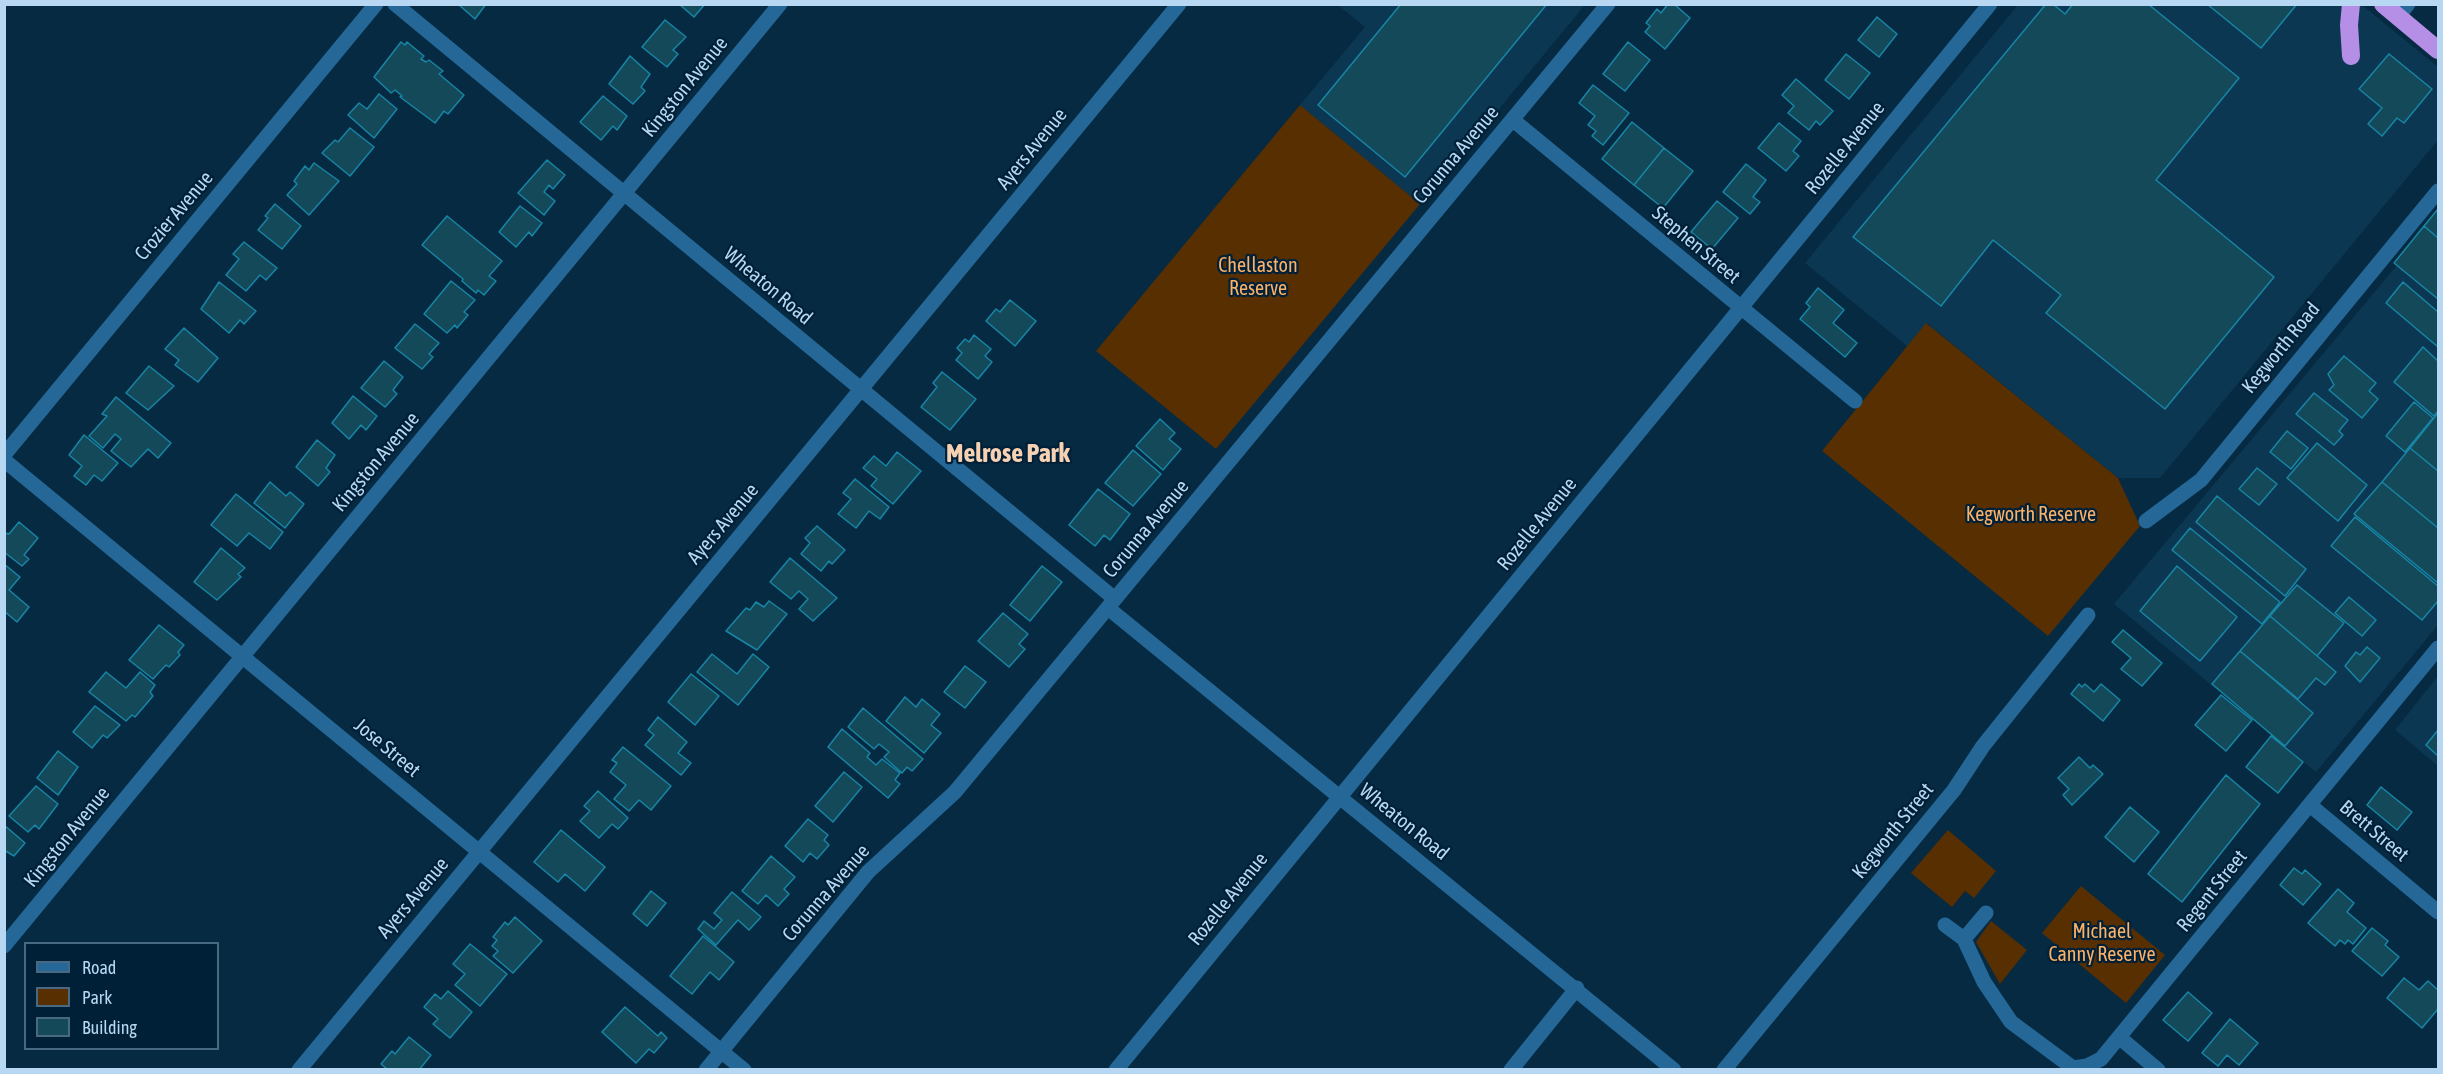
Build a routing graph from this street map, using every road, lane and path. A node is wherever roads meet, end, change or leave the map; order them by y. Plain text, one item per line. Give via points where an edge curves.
1 (376, 4) edge
2 (395, 4) edge
3 (780, 4) edge
4 (1179, 4) edge
5 (1608, 4) edge
6 (1990, 4) edge
7 (2351, 4) edge
8 (2383, 4) edge
9 (2403, 11) edge
10 (2439, 50) edge
11 (2351, 56) dead end
12 (1513, 120) junction
13 (2439, 191) edge
14 (624, 194) junction
15 (1740, 309) junction
16 (861, 390) junction
17 (1855, 401) dead end
18 (4, 455) edge
19 (4, 460) edge
20 (2146, 521) dead end
21 (1112, 603) junction
22 (2088, 615) dead end
23 (2439, 648) edge
24 (243, 656) junction
25 (1339, 797) junction
26 (2310, 805) junction
27 (479, 852) junction
28 (2439, 912) edge
29 (1986, 913) dead end
30 (1945, 925) dead end
31 (1964, 939) junction
32 (4, 946) edge
33 (1577, 988) junction
34 (2119, 1038) junction
35 (721, 1051) junction
36 (299, 1070) edge
37 (706, 1070) edge
38 (744, 1070) edge
39 (1116, 1070) edge
40 (1511, 1070) edge
41 (1674, 1070) edge
42 (1724, 1070) edge
43 (2158, 1070) edge

1 - 18 street, Crozier Avenue
2 - 14 street, Wheaton Road
3 - 14 street, Kingston Avenue
4 - 16 street, Ayers Avenue
5 - 12 street, Corunna Avenue
6 - 15 street, Rozelle Avenue
7 - 11 highway
8 - 9 highway
9 - 10 highway
12 - 15 street, Stephen Street
12 - 21 street, Corunna Avenue
13 - 20 street, Kegworth Road via 2201,480
14 - 16 street, Wheaton Road
14 - 24 street, Kingston Avenue
15 - 17 street, Stephen Street
15 - 25 street, Rozelle Avenue
16 - 21 street, Wheaton Road
16 - 27 street, Ayers Avenue
19 - 24 street, Jose Street
21 - 25 street, Wheaton Road
21 - 35 street, Corunna Avenue via 955,792 868,872
22 - 42 street, Kegworth Street via 1983,746 1954,790
23 - 26 street, Regent Street
24 - 27 street, Jose Street
24 - 32 street, Kingston Avenue
25 - 33 street, Wheaton Road
25 - 39 street, Rozelle Avenue
26 - 28 street, Brett Street
26 - 34 street, Regent Street
27 - 35 street, Jose Street
27 - 36 street, Ayers Avenue
29 - 31 street
30 - 31 street, Regent Street
31 - 34 street, Regent Street via 1984,982 2012,1022 2058,1059 2073,1068 2087,1066 2102,1059
33 - 40 street
33 - 41 street, Wheaton Road
34 - 43 street
35 - 37 street, Corunna Avenue
35 - 38 street, Jose Street

